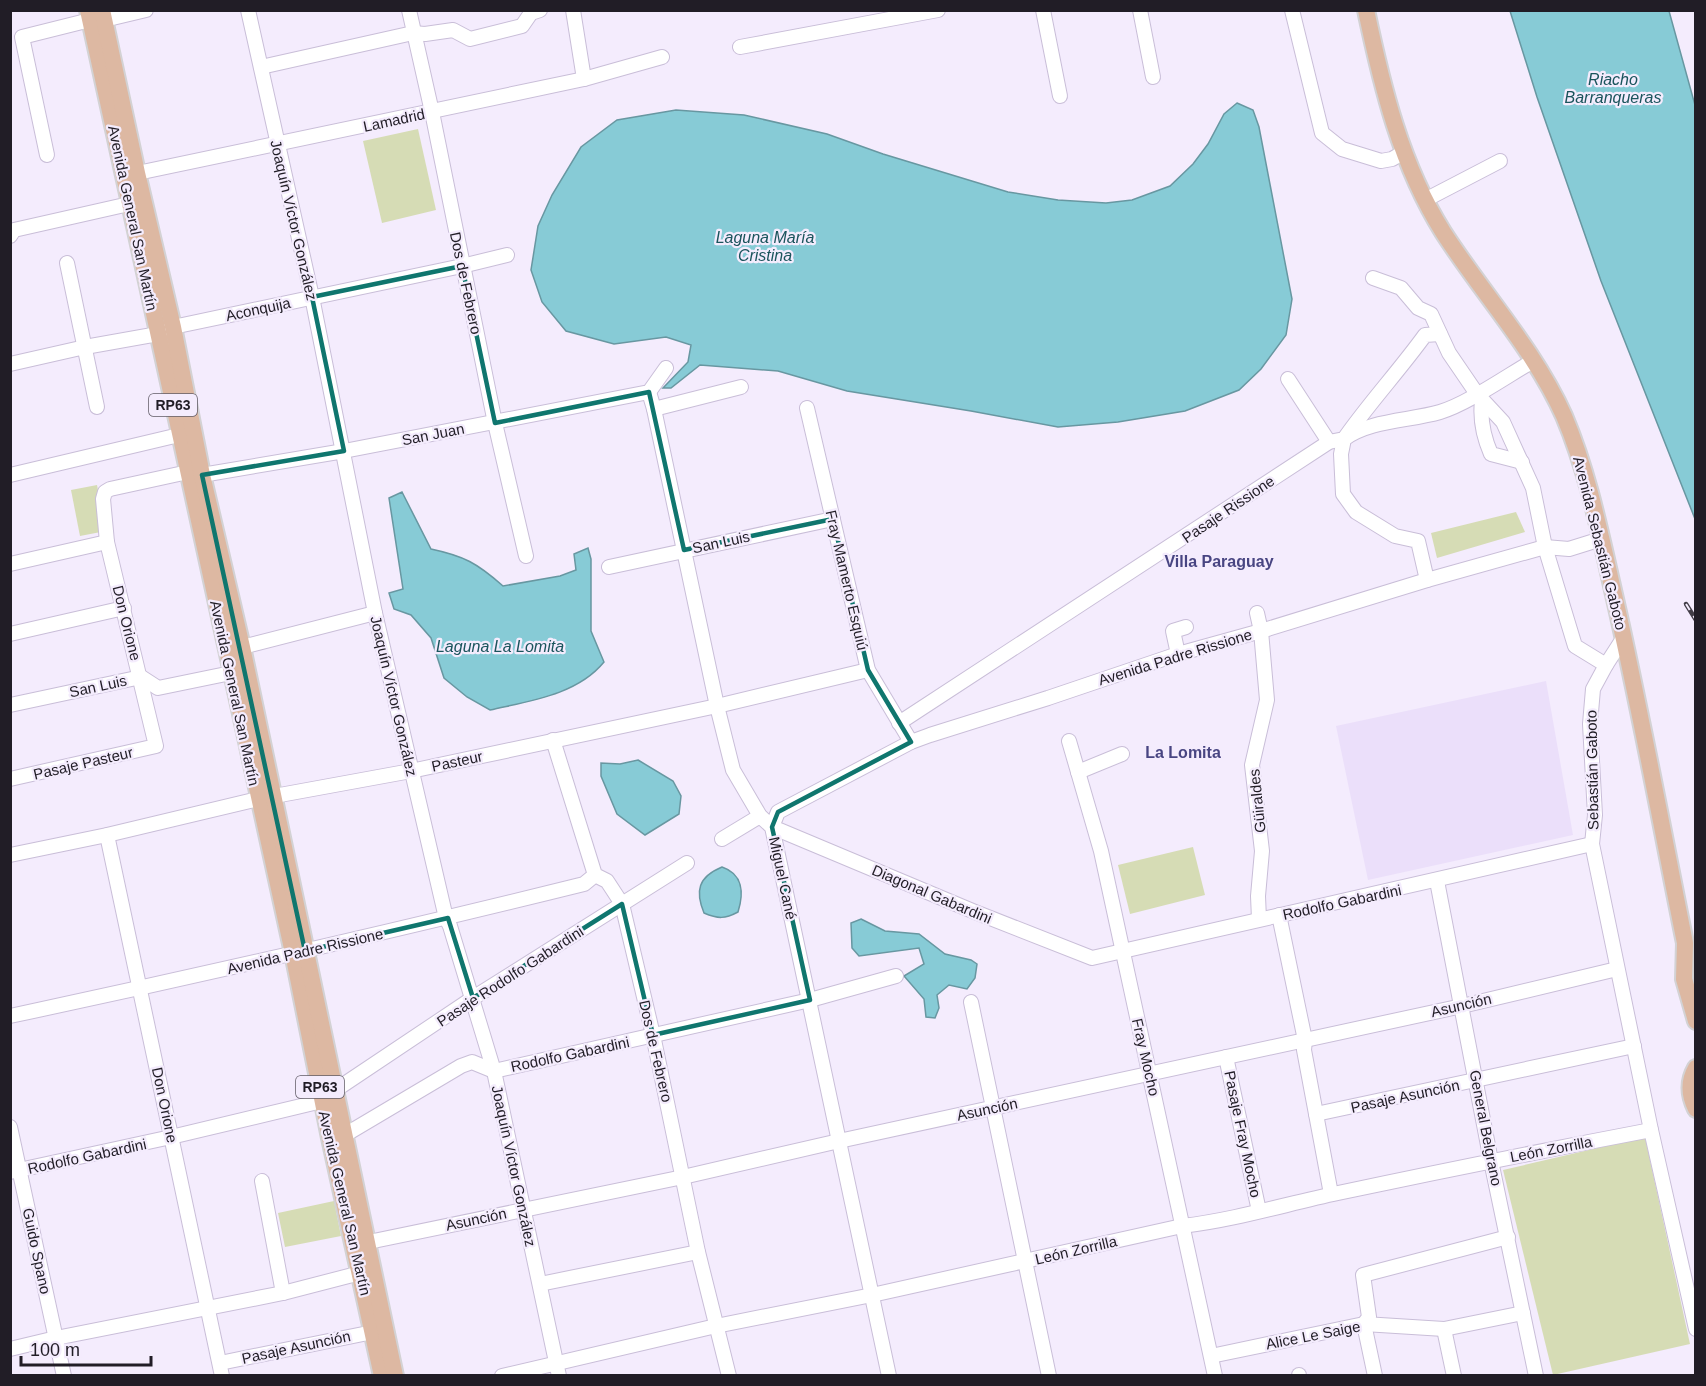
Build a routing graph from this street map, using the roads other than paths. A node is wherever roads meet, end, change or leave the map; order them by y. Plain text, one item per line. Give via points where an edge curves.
1 (146, 10) edge
2 (248, 10) edge
3 (409, 10) edge
4 (540, 10) edge
5 (573, 10) edge
6 (938, 10) edge
7 (1043, 10) edge
8 (1140, 10) edge
9 (1292, 10) edge
10 (1366, 10) edge
11 (96, 15) edge
12 (413, 33) junction
13 (740, 47) dead end
14 (662, 57) dead end
15 (261, 67) junction
16 (1153, 77) dead end
17 (584, 79) junction
18 (1060, 96) dead end
19 (432, 112) junction
20 (277, 144) junction
21 (1404, 152) junction
22 (47, 155) dead end
23 (1500, 161) dead end
24 (130, 174) junction
25 (1425, 200) junction
26 (129, 204) junction
27 (13, 233) edge
28 (507, 255) dead end
29 (67, 263) dead end
30 (462, 266) junction
31 (1373, 278) dead end
32 (312, 297) junction
33 (165, 330) junction
34 (1440, 334) junction
35 (85, 347) junction
36 (1533, 361) junction
37 (10, 364) edge
38 (666, 368) dead end
39 (1288, 379) dead end
40 (741, 387) dead end
41 (649, 392) junction
42 (1480, 397) junction
43 (97, 407) dead end
44 (807, 408) dead end
45 (654, 409) junction
46 (190, 413) junction
47 (495, 423) junction
48 (179, 435) junction
49 (1344, 439) junction
50 (1329, 441) junction
51 (344, 451) junction
52 (1522, 462) junction
53 (12, 470) edge
54 (195, 473) junction
55 (104, 499) joint
56 (833, 519) junction
57 (1601, 539) junction
58 (107, 542) junction
59 (1545, 547) junction
60 (684, 550) junction
61 (526, 556) dead end
62 (10, 564) edge
63 (609, 567) dead end
64 (1427, 580) junction
65 (124, 608) junction
66 (375, 613) junction
67 (1257, 613) dead end
68 (1186, 627) dead end
69 (1261, 631) junction
70 (10, 634) edge
71 (1624, 637) junction
72 (242, 647) junction
73 (1178, 654) junction
74 (1606, 665) junction
75 (868, 670) junction
76 (231, 673) junction
77 (141, 677) junction
78 (10, 705) edge
79 (717, 706) junction
80 (899, 723) junction
81 (553, 740) junction
82 (1069, 741) dead end
83 (911, 742) junction
84 (156, 746) joint
85 (1122, 754) dead end
86 (411, 771) junction
87 (1078, 772) junction
88 (10, 779) edge
89 (266, 798) junction
90 (759, 816) junction
91 (772, 827) junction
92 (106, 835) junction
93 (722, 839) dead end
94 (1592, 844) junction
95 (12, 850) edge
96 (687, 863) dead end
97 (596, 875) junction
98 (1437, 881) junction
99 (622, 904) junction
100 (1279, 915) junction
101 (446, 918) junction
102 (1259, 919) junction
103 (1685, 943) junction
104 (1122, 951) junction
105 (299, 952) junction
106 (1092, 958) joint
107 (1617, 969) junction
108 (1695, 970) edge
109 (896, 976) dead end
110 (141, 988) junction
111 (473, 998) junction
112 (810, 1000) junction
113 (971, 1002) dead end
114 (1462, 1006) junction
115 (10, 1016) edge
116 (1695, 1021) edge
117 (653, 1035) junction
118 (1305, 1040) junction
119 (1634, 1046) junction
120 (1226, 1057) junction
121 (1695, 1068) edge
122 (494, 1071) junction
123 (1149, 1073) junction
124 (1476, 1081) junction
125 (328, 1096) junction
126 (993, 1108) junction
127 (1695, 1109) edge
128 (1316, 1114) junction
129 (10, 1126) edge
130 (1651, 1130) junction
131 (171, 1137) junction
132 (337, 1137) junction
133 (839, 1141) junction
134 (1491, 1161) junction
135 (15, 1171) edge
136 (683, 1177) junction
137 (262, 1181) dead end
138 (1331, 1194) junction
139 (524, 1210) junction
140 (1259, 1211) junction
141 (1182, 1226) junction
142 (1508, 1237) junction
143 (361, 1243) junction
144 (698, 1252) junction
145 (1025, 1262) junction
146 (367, 1271) junction
147 (540, 1284) junction
148 (282, 1293) junction
149 (872, 1295) junction
150 (207, 1308) junction
151 (1523, 1312) junction
152 (1364, 1324) junction
153 (716, 1326) junction
154 (1444, 1329) junction
155 (1695, 1329) edge
156 (373, 1332) junction
157 (56, 1338) junction
158 (10, 1349) edge
159 (1210, 1356) junction
160 (221, 1369) edge
161 (558, 1370) edge
162 (64, 1376) edge
163 (382, 1376) edge
164 (395, 1376) edge
165 (502, 1376) edge
166 (729, 1376) edge
167 (889, 1376) edge
168 (1049, 1376) edge
169 (1215, 1376) edge
170 (1375, 1376) edge
171 (1454, 1376) edge
172 (1536, 1376) edge

1 - 11 street
2 - 15 street, Joaquín Víctor González
3 - 12 street, Dos de Febrero
4 - 12 street via 531,13 522,26 470,39 453,30
5 - 17 street
6 - 13 street
7 - 18 street
8 - 16 street
9 - 21 street via 1322,133 1342,149 1381,161
10 - 21 main road, Avenida Sebastián Gaboto via 1378,70
11 - 22 street via 22,37
11 - 24 main road, Avenida General San Martín / RP63
12 - 15 street
12 - 19 street, Dos de Febrero
14 - 17 street, Lamadrid
15 - 20 street, Joaquín Víctor González
17 - 19 street, Lamadrid
19 - 20 street, Lamadrid
19 - 30 street, Dos de Febrero
20 - 24 street, Lamadrid
20 - 32 street, Joaquín Víctor González
21 - 25 main road, Avenida Sebastián Gaboto
23 - 25 street
24 - 26 main road, Avenida General San Martín / RP63
24 - 33 main road, Avenida General San Martín / RP63
25 - 36 main road, Avenida Sebastián Gaboto
26 - 27 street
26 - 33 main road, Avenida General San Martín / RP63
28 - 30 street, Aconquija
29 - 35 street
30 - 32 street, Aconquija
30 - 47 street, Dos de Febrero
31 - 34 street via 1401,288 1418,308 1431,314
32 - 33 street, Aconquija
32 - 51 street, Joaquín Víctor González
33 - 35 street, Aconquija
33 - 46 main road, Avenida General San Martín / RP63
33 - 48 main road, Avenida General San Martín / RP63
34 - 42 street
34 - 49 street via 1425,335
35 - 37 street, Aconquija
35 - 43 street
36 - 42 street, Pasaje Rissione
36 - 57 main road, Avenida Sebastián Gaboto via 1572,436
38 - 41 street
39 - 50 street
40 - 45 street
41 - 45 street, Miguel Cané
41 - 47 street, San Juan
42 - 49 street, Pasaje Rissione via 1442,412 1353,432
42 - 52 street via 1503,422
42 - 52 street via 1491,454
44 - 56 street, Fray Mamerto Esquiú
45 - 60 street, Miguel Cané
46 - 48 street
46 - 54 main road, Avenida General San Martín / RP63
47 - 51 street, San Juan
47 - 61 street, Dos de Febrero
48 - 53 street
48 - 54 main road, Avenida General San Martín / RP63
49 - 50 street, Pasaje Rissione
49 - 64 street via 1343,494 1356,512 1395,536 1418,542
50 - 80 street, Pasaje Rissione
51 - 54 street, San Juan
51 - 66 street, Joaquín Víctor González
52 - 59 street via 1533,488
54 - 55 street, San Juan via 110,489
54 - 72 main road, Avenida General San Martín / RP63
54 - 76 main road, Avenida General San Martín / RP63
55 - 58 street, Don Orione
56 - 60 street, San Luis
56 - 75 street, Fray Mamerto Esquiú
57 - 59 street, Avenida Padre Rissione via 1569,549
57 - 71 main road, Avenida Sebastián Gaboto
58 - 62 street
58 - 65 street, Don Orione
59 - 64 street, Avenida Padre Rissione
59 - 74 street via 1575,646
60 - 63 street, San Luis
60 - 79 street, Miguel Cané
64 - 69 street, Avenida Padre Rissione
65 - 70 street
65 - 77 street, Don Orione
66 - 72 street
66 - 86 street, Joaquín Víctor González
67 - 69 street, Güiraldes
68 - 73 street via 1173,631
69 - 73 street, Avenida Padre Rissione
69 - 102 street, Güiraldes via 1267,700 1252,765 1262,851
71 - 74 street, Sebastián Gaboto
71 - 103 main road, Avenida Sebastián Gaboto
72 - 76 street
72 - 89 main road, Avenida General San Martín / RP63
73 - 83 street, Avenida Padre Rissione
74 - 94 street, Sebastián Gaboto via 1593,689 1591,712 1595,815
75 - 79 street, Pasteur
75 - 80 street, Fray Mamerto Esquiú
76 - 77 street, San Luis via 158,688
76 - 89 main road, Avenida General San Martín / RP63
77 - 78 street, San Luis
77 - 84 street, Don Orione
79 - 81 street, Pasteur
79 - 90 street, Miguel Cané via 733,770
80 - 83 street, Fray Mamerto Esquiú
81 - 86 street, Pasteur
81 - 97 street, Dos de Febrero
82 - 87 street, Fray Mocho
83 - 91 street, Avenida Padre Rissione via 778,812
84 - 88 street, Pasaje Pasteur
85 - 87 street
86 - 89 street, Pasteur
86 - 101 street, Joaquín Víctor González
87 - 104 street, Fray Mocho via 1101,851
89 - 92 street, Pasteur
89 - 105 main road, Avenida General San Martín / RP63
90 - 91 street, Miguel Cané
90 - 93 street
91 - 106 street, Diagonal Gabardini
91 - 112 street, Miguel Cané
92 - 95 street, Pasteur
92 - 110 street, Don Orione
94 - 98 street, Rodolfo Gabardini
94 - 107 street, Sebastián Gaboto
96 - 99 street, Pasaje Rodolfo Gabardini
97 - 99 street, Dos de Febrero via 607,881
97 - 101 street, Avenida Padre Rissione via 584,884
98 - 100 street, Rodolfo Gabardini
98 - 114 street, General Belgrano
99 - 111 street, Pasaje Rodolfo Gabardini
99 - 117 street, Dos de Febrero
100 - 102 street, Rodolfo Gabardini
100 - 118 street
101 - 105 street, Avenida Padre Rissione
101 - 111 street, Joaquín Víctor González
102 - 104 street, Rodolfo Gabardini
103 - 108 main road, Avenida Sebastián Gaboto
103 - 116 main road, Avenida Sebastián Gaboto via 1684,979
104 - 106 street, Rodolfo Gabardini
104 - 123 street, Fray Mocho
105 - 110 street, Avenida Padre Rissione
105 - 125 main road, Avenida General San Martín / RP63
107 - 114 street, Asunción
107 - 119 street, Sebastián Gaboto
109 - 112 street, Rodolfo Gabardini
110 - 115 street, Avenida Padre Rissione
110 - 131 street, Don Orione
111 - 122 street, Joaquín Víctor González
111 - 125 street, Pasaje Rodolfo Gabardini
112 - 117 street, Rodolfo Gabardini
112 - 133 street, Miguel Cané
113 - 126 street
114 - 118 street, Asunción
114 - 124 street, General Belgrano
117 - 122 street, Rodolfo Gabardini
117 - 136 street, Dos de Febrero
118 - 120 street, Asunción
118 - 128 street
119 - 124 street, Pasaje Asunción
119 - 130 street, Sebastián Gaboto
120 - 123 street, Asunción
120 - 140 street, Pasaje Fray Mocho
121 - 127 main road via 1689,1086
122 - 132 street, Rodolfo Gabardini via 472,1062 461,1066
122 - 139 street, Joaquín Víctor González
123 - 126 street, Asunción
123 - 141 street, Fray Mocho
124 - 128 street, Pasaje Asunción
124 - 134 street, General Belgrano
125 - 131 street, Rodolfo Gabardini
125 - 132 main road, Avenida General San Martín / RP63
126 - 133 street, Asunción
126 - 145 street
128 - 138 street
129 - 135 street, Guido Spano
130 - 134 street, León Zorrilla
130 - 155 street
131 - 135 street, Rodolfo Gabardini
131 - 150 street, Don Orione
132 - 143 main road, Avenida General San Martín / RP63
133 - 136 street, Asunción
133 - 149 street, Miguel Cané
134 - 138 street, León Zorrilla
134 - 142 street, General Belgrano
135 - 157 street, Guido Spano
136 - 139 street, Asunción
136 - 144 street, Dos de Febrero
137 - 148 street
138 - 140 street, León Zorrilla
139 - 143 street, Asunción
139 - 147 street, Joaquín Víctor González
140 - 141 street, León Zorrilla
141 - 145 street, León Zorrilla
141 - 159 street, Fray Mocho
142 - 151 street, General Belgrano
142 - 152 street via 1363,1275 1369,1317
143 - 146 main road, Avenida General San Martín / RP63
144 - 147 street
144 - 153 street, Dos de Febrero
145 - 149 street, León Zorrilla
145 - 168 street
146 - 148 street
146 - 156 main road, Avenida General San Martín / RP63
146 - 164 main road, Avenida General San Martín / RP63
147 - 161 street, Joaquín Víctor González
148 - 150 street
149 - 153 street, León Zorrilla
149 - 167 street, Miguel Cané
150 - 157 street
150 - 160 street, Don Orione
151 - 154 street, Alice Le Saige
151 - 172 street, General Belgrano
152 - 154 street, Alice Le Saige
152 - 159 street, Alice Le Saige
152 - 170 street
153 - 161 street, León Zorrilla
153 - 166 street, Dos de Febrero
154 - 171 street
156 - 160 street, Pasaje Asunción
156 - 163 main road, Avenida General San Martín / RP63
157 - 158 street
157 - 162 street, Guido Spano
159 - 169 street, Fray Mocho
161 - 165 street, León Zorrilla

